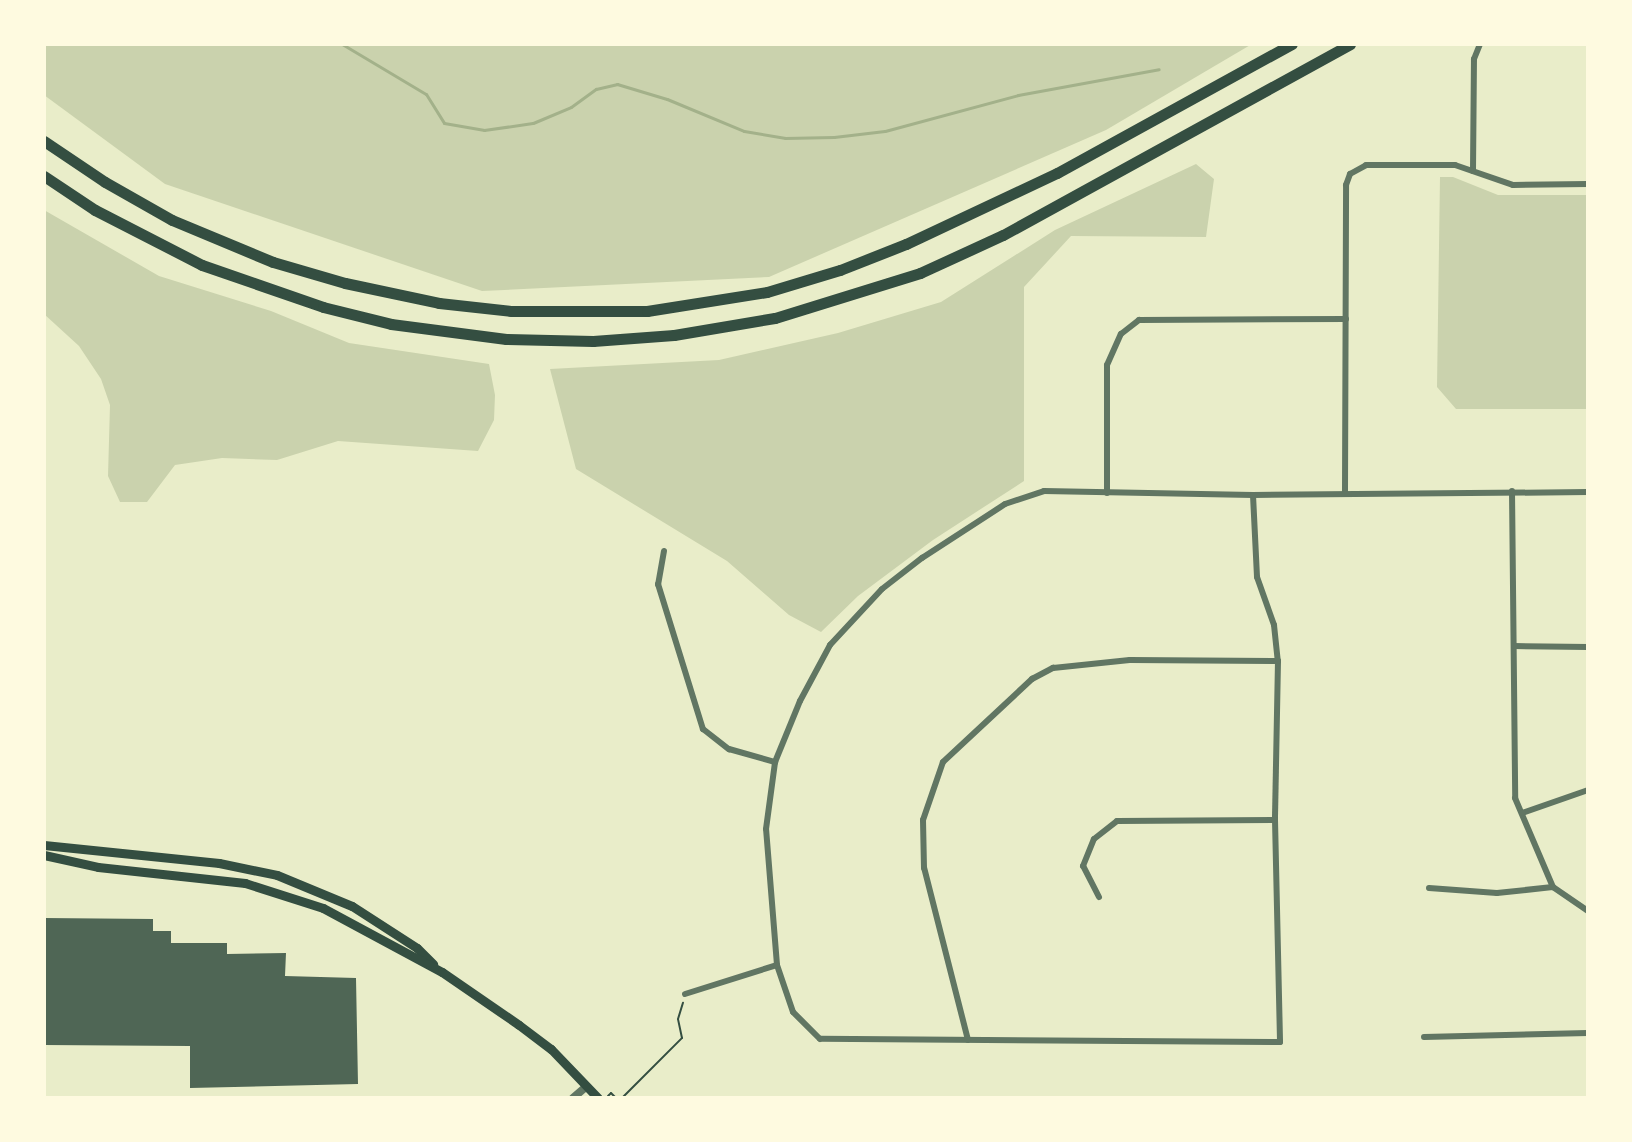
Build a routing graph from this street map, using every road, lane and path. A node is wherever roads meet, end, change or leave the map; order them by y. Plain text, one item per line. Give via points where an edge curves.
1 (1292, 44) edge
2 (1349, 44) edge
3 (1480, 44) edge
4 (44, 141) edge
5 (1473, 171) junction
6 (44, 176) edge
7 (1588, 184) edge
8 (1346, 319) junction
9 (1512, 491) junction
10 (1345, 492) junction
11 (1588, 492) edge
12 (1107, 493) junction
13 (1253, 495) junction
14 (664, 551) dead end
15 (1514, 646) junction
16 (1588, 647) edge
17 (1278, 661) junction
18 (775, 762) junction
19 (1588, 790) edge
20 (1522, 813) junction
21 (1275, 820) junction
22 (44, 845) edge
23 (44, 855) edge
24 (1553, 887) junction
25 (1429, 888) dead end
26 (1099, 897) dead end
27 (1588, 911) edge
28 (777, 965) junction
29 (442, 972) junction
30 (685, 994) joint
31 (1588, 1033) edge
32 (1424, 1037) dead end
33 (968, 1040) junction
34 (587, 1086) junction
35 (611, 1093) dead end
36 (573, 1098) edge
37 (598, 1098) edge
38 (616, 1098) edge
39 (622, 1098) edge

1 - 4 highway via 1019,191 906,244 811,279 731,300 601,314 439,303 273,262 172,220
2 - 6 highway via 966,253 818,307 674,335 593,341 506,339 405,326 323,307 202,265 95,210
3 - 5 street via 1474,59
5 - 7 street via 1513,185
5 - 8 street via 1455,165 1366,165 1350,174
8 - 10 street
8 - 12 street via 1139,320 1121,334 1107,365
9 - 10 street
9 - 11 street
9 - 15 street
10 - 13 street
12 - 13 street
12 - 18 street via 1044,491 1005,504 882,589 830,645
13 - 17 street via 1257,577 1274,625
14 - 18 street via 658,584 703,729 729,749
15 - 16 street
15 - 20 street via 1515,798
17 - 21 street
17 - 33 street via 1130,660 1053,668 1032,679 943,762 923,820 924,868
18 - 28 street via 766,829
19 - 20 street
20 - 24 street
21 - 26 street via 1117,821 1094,839 1083,866
21 - 33 street via 1280,1042
22 - 29 main road via 219,863 290,879 370,917
23 - 29 main road via 98,867 224,879 284,893 365,928
24 - 25 street via 1497,893
24 - 27 street
28 - 30 street
28 - 33 street via 793,1012 820,1039
29 - 34 main road via 536,1037
30 - 39 path via 678,1019 682,1038
31 - 32 street
34 - 36 street
34 - 37 main road
35 - 38 path

